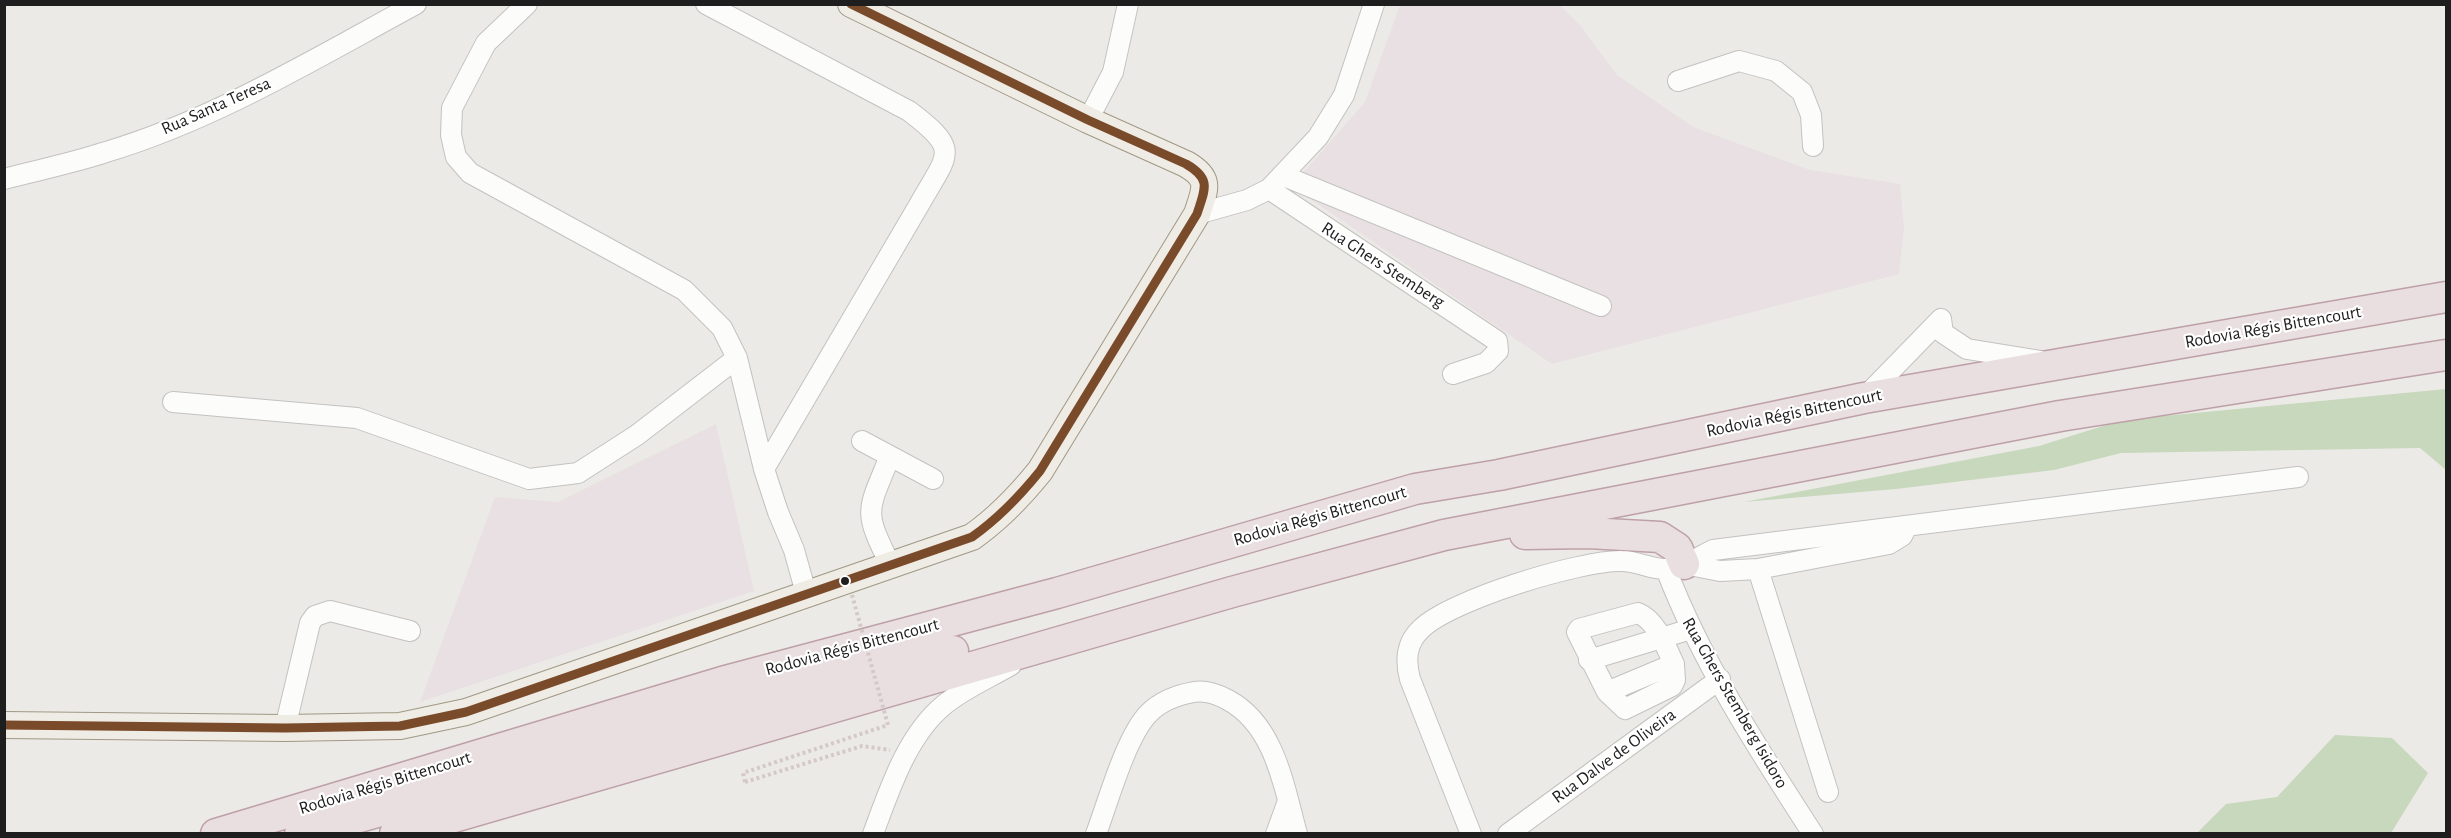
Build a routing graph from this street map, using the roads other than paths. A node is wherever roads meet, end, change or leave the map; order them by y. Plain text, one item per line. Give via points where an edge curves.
1 (416, 4) edge
2 (527, 4) edge
3 (706, 4) edge
4 (851, 4) edge
5 (1128, 4) edge
6 (1374, 4) edge
7 (1678, 81) dead end
8 (1088, 120) junction
9 (1813, 146) dead end
10 (1284, 176) junction
11 (4, 179) edge
12 (1269, 189) junction
13 (1197, 214) junction
14 (2446, 297) edge
15 (1601, 306) dead end
16 (2446, 355) edge
17 (737, 358) junction
18 (2055, 363) junction
19 (1453, 374) dead end
20 (1864, 398) junction
21 (173, 402) dead end
22 (862, 441) dead end
23 (890, 456) junction
24 (764, 469) junction
25 (2298, 477) dead end
26 (933, 478) dead end
27 (1907, 526) junction
28 (1444, 536) junction
29 (890, 564) junction
30 (1675, 567) junction
31 (1758, 569) junction
32 (1232, 592) junction
33 (806, 593) junction
34 (1691, 629) junction
35 (410, 631) dead end
36 (1072, 638) junction
37 (1662, 639) junction
38 (1590, 660) junction
39 (1011, 665) junction
40 (1720, 679) junction
41 (4, 725) edge
42 (285, 728) junction
43 (1828, 792) dead end
44 (504, 801) junction
45 (1288, 801) junction
46 (870, 831) edge
47 (216, 834) edge
48 (300, 834) edge
49 (395, 834) edge
50 (1096, 834) edge
51 (1276, 834) edge
52 (1297, 834) edge
53 (1471, 834) edge
54 (1508, 834) edge
55 (1813, 834) edge

1 - 11 street, Rua Santa Teresa via 246,95 177,126 108,152
2 - 17 street via 486,43 452,108 451,135 456,157 470,173 684,290 722,328
3 - 24 street via 909,111 938,133 946,150 919,205
4 - 8 main road
5 - 8 street via 1113,72
6 - 10 street via 1344,95 1318,137
7 - 9 street via 1739,61 1776,71 1802,92 1811,115
8 - 13 main road via 1199,171 1206,188
10 - 12 street
10 - 15 street
12 - 13 street via 1247,200
12 - 19 street, Rua Ghers Stemberg via 1497,340 1498,351 1486,363
13 - 29 main road via 1040,471 1017,500 972,537
14 - 18 highway, Rodovia Régis Bittencourt
16 - 28 highway via 2060,416
17 - 21 street via 637,435 578,473 529,479 357,418
17 - 24 street
18 - 20 highway, Rodovia Régis Bittencourt
18 - 20 street via 1967,349 1943,333 1941,319
20 - 47 highway, Rodovia Régis Bittencourt via 1415,489 1057,592 722,682
22 - 23 street
23 - 26 street
23 - 29 street via 869,518
24 - 33 street
25 - 27 street
27 - 30 street via 1713,550
27 - 31 street via 1902,536 1888,544
28 - 30 highway via 1588,533 1660,537 1677,548
28 - 32 highway
29 - 33 main road
30 - 31 street
30 - 34 street, Rua Ghers Stemberg Isidoro
30 - 53 street via 1622,561 1550,574 1490,593 1421,628 1411,642 1407,665 1410,679
31 - 43 street
32 - 36 highway
32 - 48 highway via 1044,628 827,682
33 - 42 main road via 466,712 400,726
34 - 37 street
34 - 40 street, Rua Ghers Stemberg Isidoro
35 - 42 street via 330,611 315,616 310,623
36 - 39 highway
36 - 44 highway
37 - 38 street
37 - 38 street via 1645,616 1638,613 1579,629
37 - 38 street via 1674,664 1672,686 1625,709 1607,692
39 - 44 highway via 779,741 735,745 577,797
39 - 46 street via 943,706 908,753
40 - 54 street, Rua Dalve de Oliveira
40 - 55 street, Rua Ghers Stemberg Isidoro via 1756,746
41 - 42 main road
44 - 49 highway
45 - 50 street via 1268,741 1251,718 1236,704 1202,690 1179,695 1148,714 1123,761
45 - 51 street
45 - 52 street

